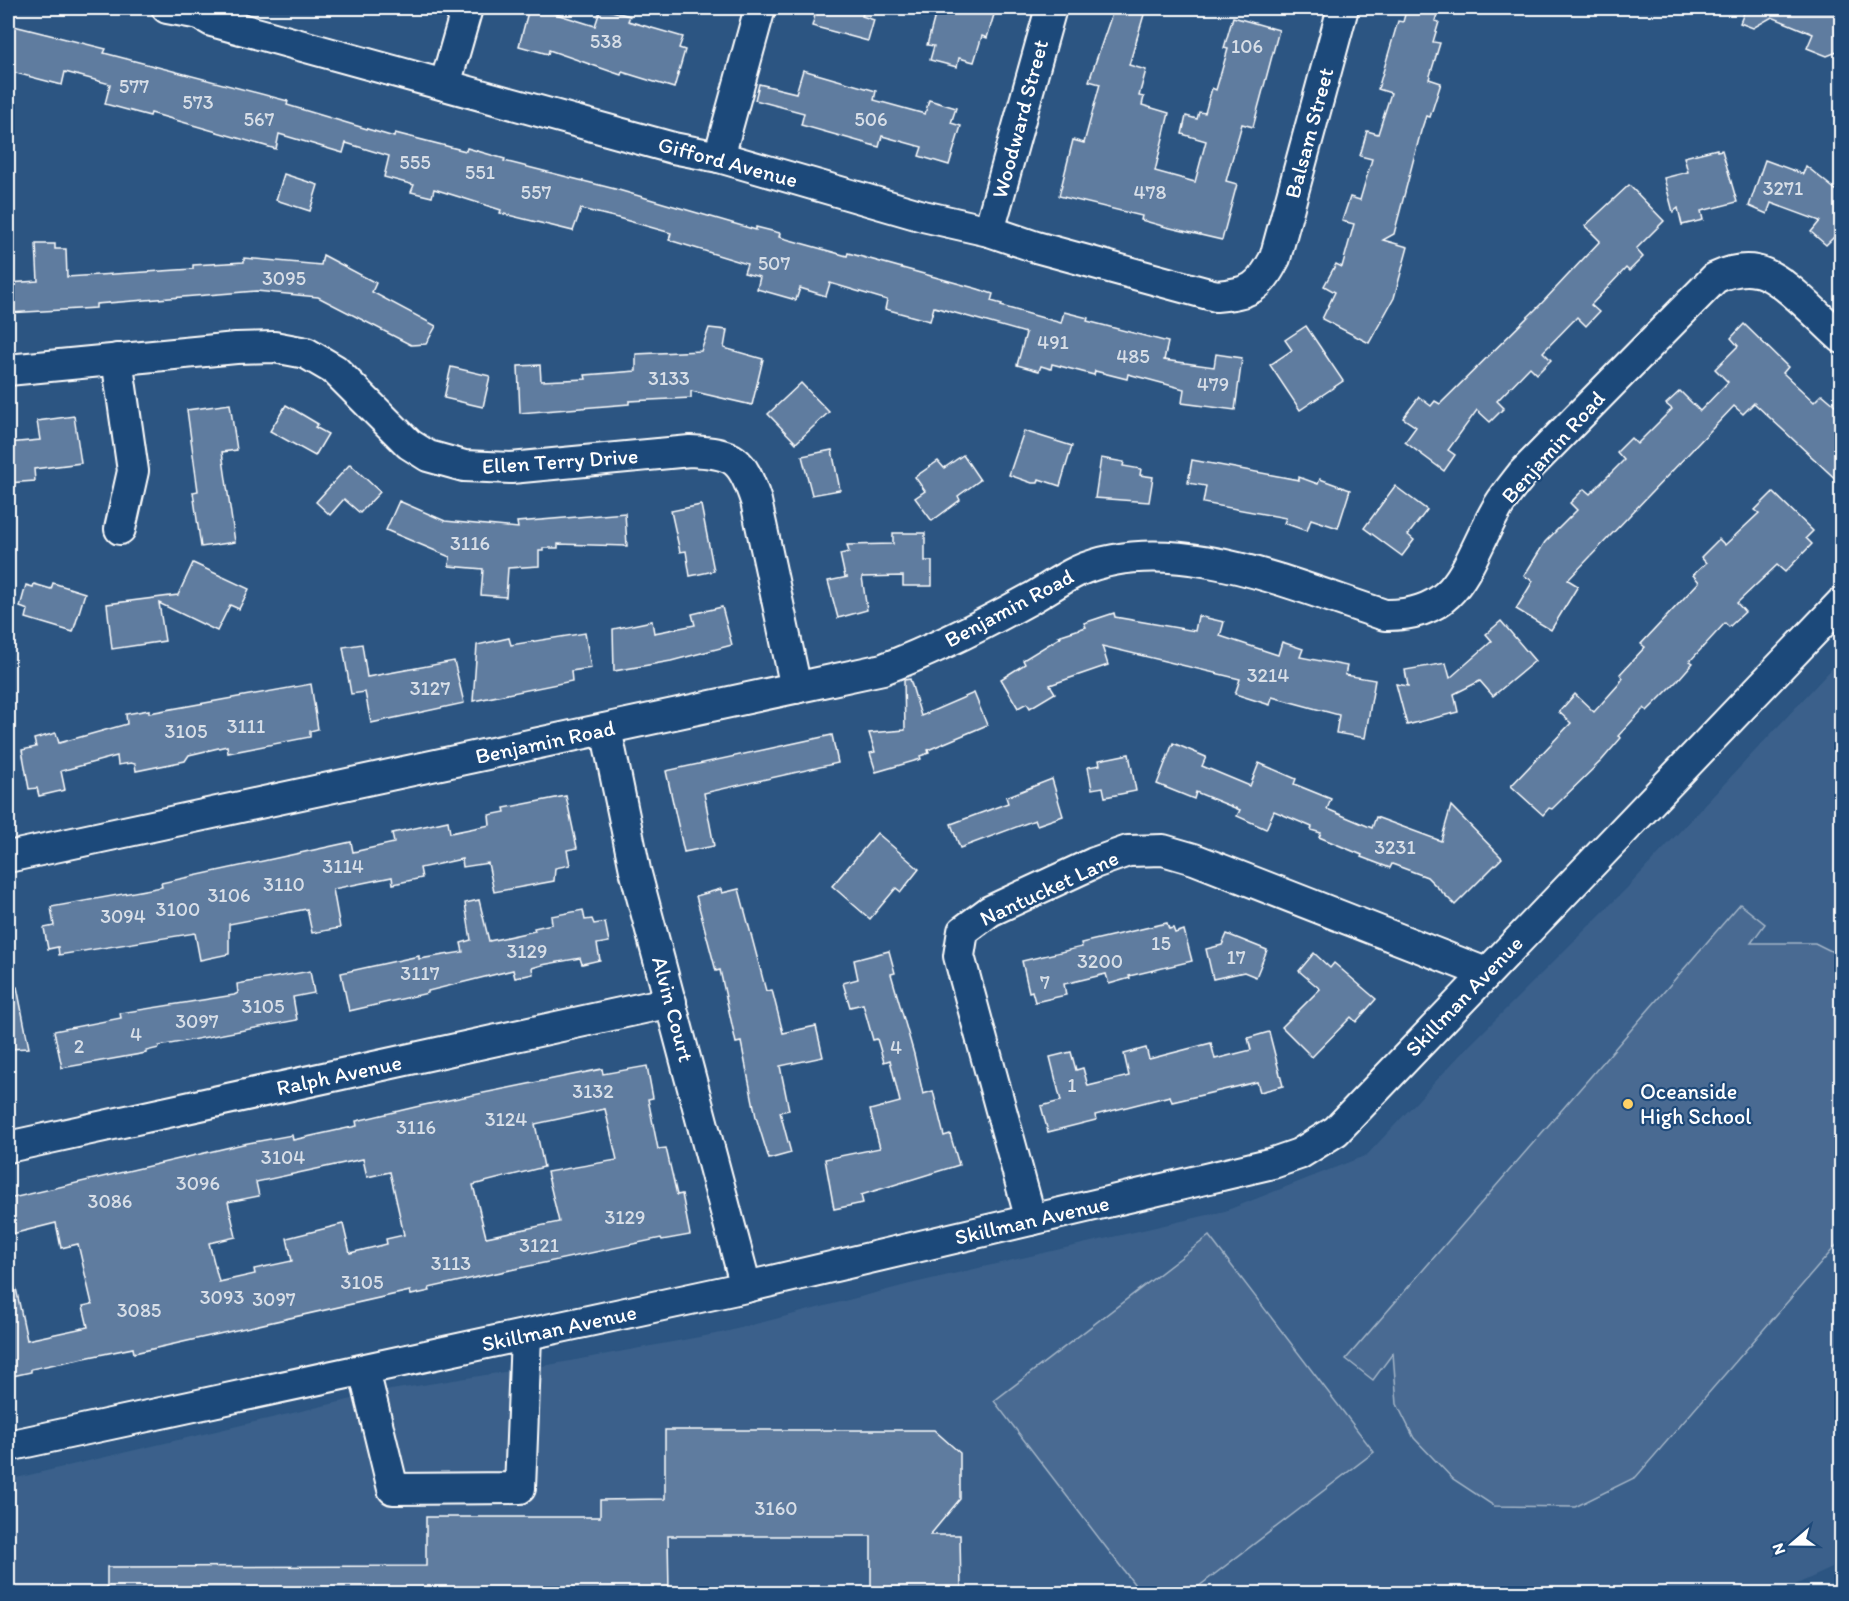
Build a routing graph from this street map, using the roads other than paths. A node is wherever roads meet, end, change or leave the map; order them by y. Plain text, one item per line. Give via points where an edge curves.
1 (172, 8) edge
2 (467, 8) edge
3 (760, 8) edge
4 (1051, 8) edge
5 (1343, 8) edge
6 (445, 85) junction
7 (719, 157) junction
8 (989, 231) junction
9 (1275, 258) joint
10 (1842, 338) edge
11 (117, 359) junction
12 (8, 370) edge
13 (120, 529) dead end
14 (1842, 602) edge
15 (796, 688) junction
16 (606, 729) junction
17 (8, 857) edge
18 (1486, 973) junction
19 (671, 1002) junction
20 (8, 1147) edge
21 (1031, 1220) junction
22 (746, 1287) junction
23 (526, 1336) junction
24 (364, 1370) junction
25 (8, 1446) edge

1 - 6 street, Gifford Avenue
2 - 6 street
3 - 7 street
4 - 8 street, Woodward Street
5 - 9 street, Balsam Street
6 - 7 street, Gifford Avenue
7 - 8 street, Gifford Avenue
8 - 9 street, Gifford Avenue via 1216,297 1244,294 1263,281
10 - 15 street, Benjamin Road via 1775,279 1758,271 1731,270 1715,278 1522,474 1496,509 1457,587 1431,608 1405,615 1385,615 1227,565 1154,556 1108,562 1078,571 917,656 883,669
11 - 12 street, Ellen Terry Drive
11 - 13 street via 133,471
11 - 15 street, Ellen Terry Drive via 236,348 306,352 335,370 410,444 428,456 464,466 512,468 690,451 730,456 747,475 756,501
14 - 18 street, Skillman Avenue
15 - 16 street, Benjamin Road
16 - 17 street, Benjamin Road
16 - 19 street, Alvin Court via 635,870
18 - 21 street, Skillman Avenue via 1336,1131 1299,1154
18 - 21 street, Nantucket Lane via 1163,850 1128,851 990,911 963,931 959,956
19 - 20 street, Ralph Avenue
19 - 22 street, Alvin Court
21 - 22 street, Skillman Avenue
22 - 23 street, Skillman Avenue
23 - 24 street, Skillman Avenue
23 - 24 street via 520,1488 393,1489
24 - 25 street, Skillman Avenue

